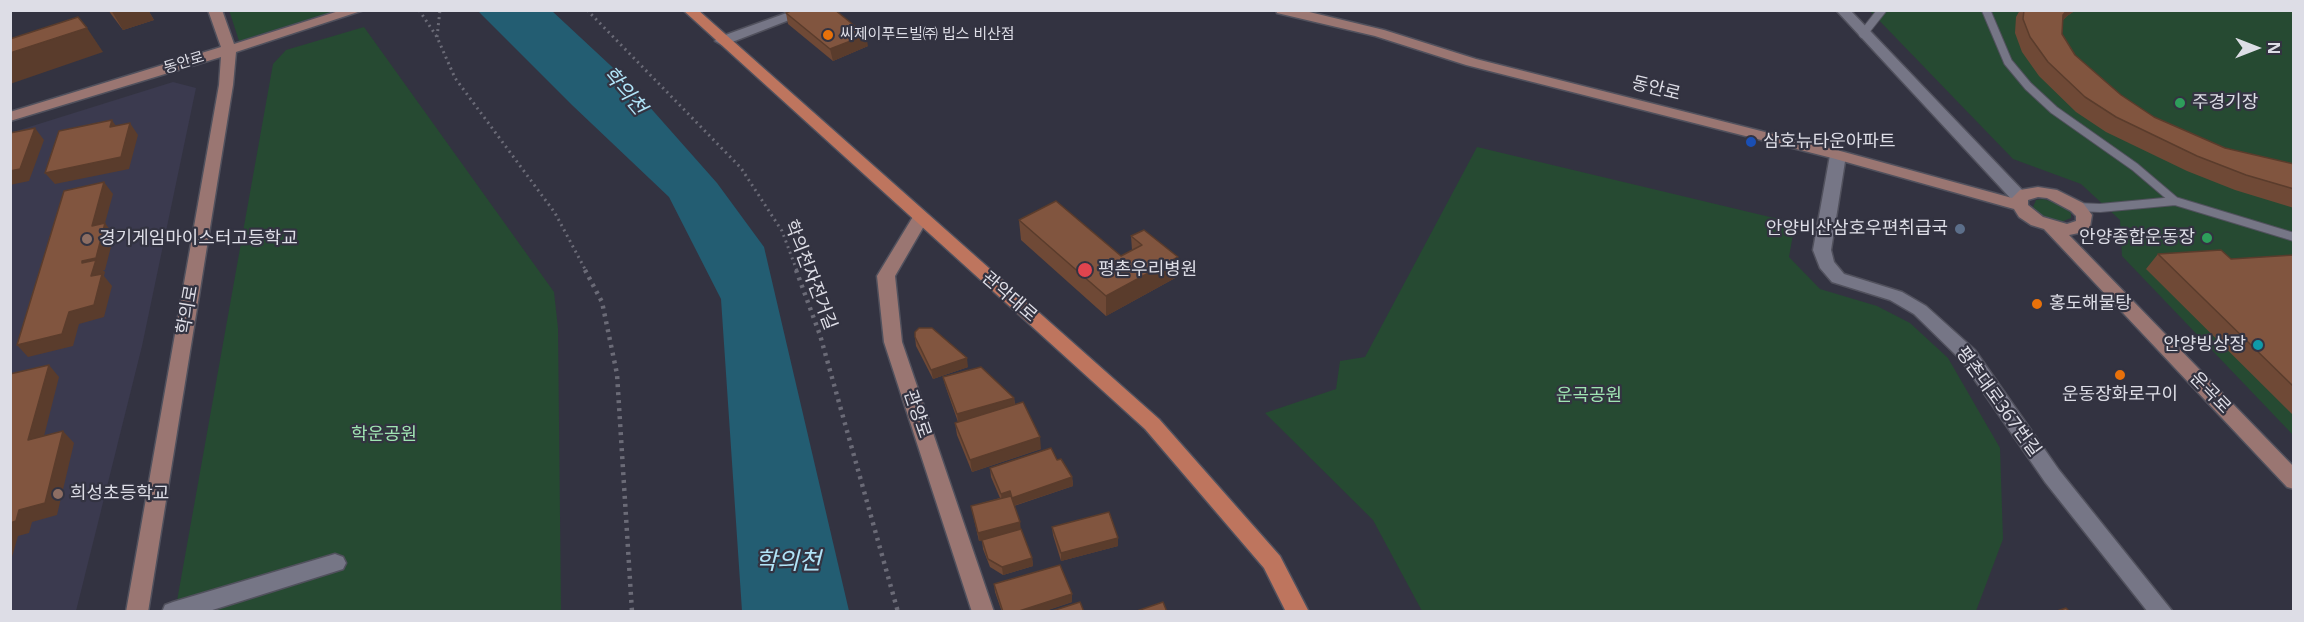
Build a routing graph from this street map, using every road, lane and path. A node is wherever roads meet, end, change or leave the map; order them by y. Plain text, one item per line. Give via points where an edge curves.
1 (215, 10) edge
2 (358, 10) edge
3 (419, 10) edge
4 (440, 10) edge
5 (587, 10) edge
6 (689, 10) edge
7 (809, 10) edge
8 (1282, 10) edge
9 (1842, 10) edge
10 (1882, 10) edge
11 (1986, 10) edge
12 (1863, 34) junction
13 (437, 37) junction
14 (722, 41) junction
15 (229, 49) junction
16 (10, 117) edge
17 (1838, 155) junction
18 (2020, 201) junction
19 (2175, 201) junction
20 (2077, 207) junction
21 (920, 219) junction
22 (2051, 227) junction
23 (2294, 237) edge
24 (2294, 481) edge
25 (335, 563) dead end
26 (137, 612) edge
27 (173, 612) edge
28 (632, 612) edge
29 (898, 612) edge
30 (983, 612) edge
31 (1298, 612) edge
32 (2162, 612) edge

1 - 15 street, 학의로
2 - 15 street, 동안로
3 - 13 path
4 - 13 path
5 - 29 path, 학의천자전거길 via 741,168 782,231 820,335
6 - 14 main road, 관악대로
7 - 14 street
8 - 17 street, 동안로
9 - 12 street
10 - 12 lane
11 - 19 lane via 2008,62 2028,86
12 - 18 street
13 - 28 path via 455,78 555,213 602,302 617,374
14 - 21 main road, 관악대로
15 - 16 street, 동안로
15 - 26 street, 학의로
17 - 18 street, 동안로
17 - 32 street, 평촌대로367번길 via 1822,249 1826,264 1838,278 1896,296 1920,310 1968,355 2052,476
18 - 20 street via 2026,194 2037,192 2051,194
18 - 22 street, 운곡로 via 2031,217
19 - 20 lane
19 - 23 lane
20 - 22 street via 2084,215 2084,223 2078,228
21 - 30 street, 관양로 via 886,276 893,342
21 - 31 main road, 관악대로 via 1152,424 1272,562
22 - 24 street, 운곡로
25 - 27 street

